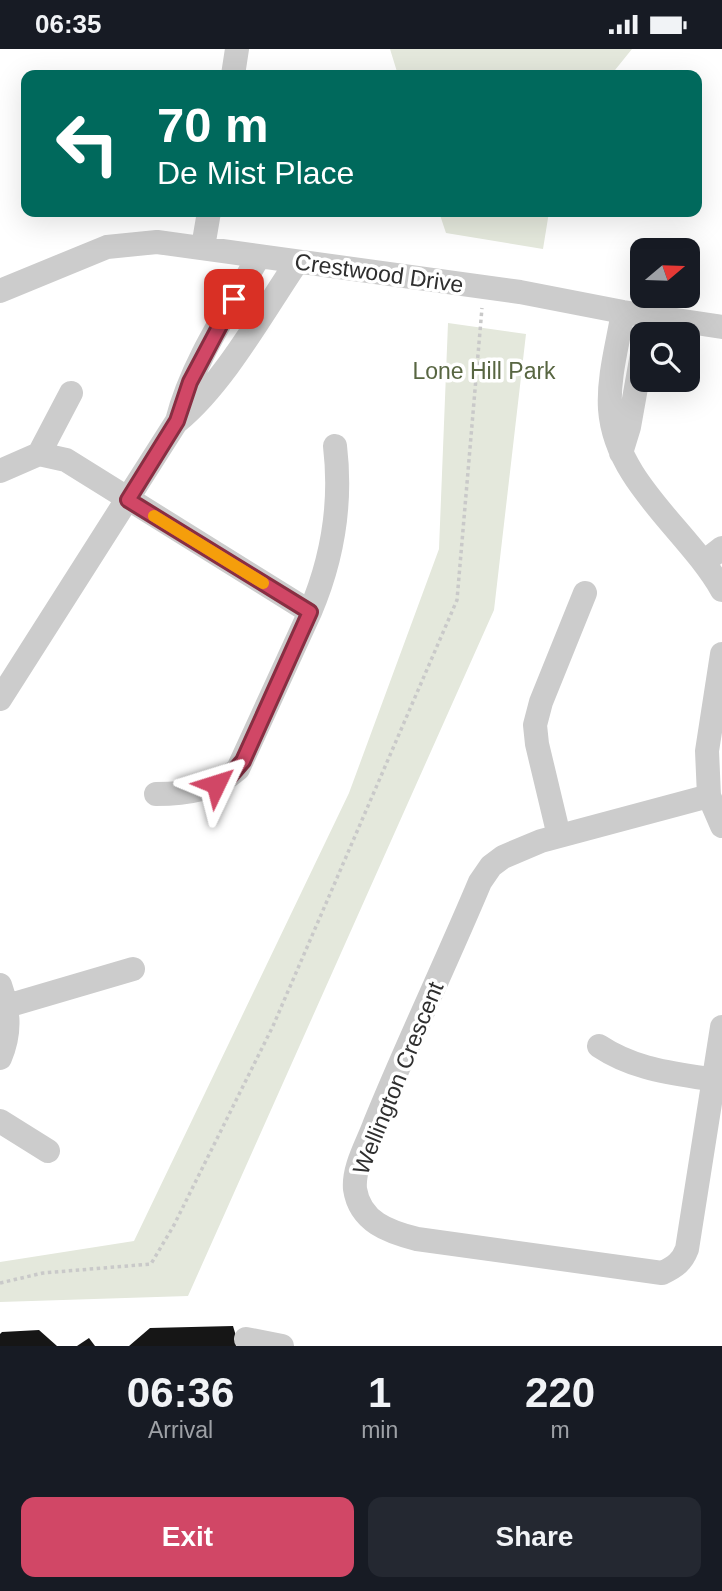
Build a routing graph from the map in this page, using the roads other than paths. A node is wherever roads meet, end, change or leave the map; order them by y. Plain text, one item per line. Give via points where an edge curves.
1 (237, 49) edge
2 (234, 70) edge
3 (208, 217) edge
4 (203, 247) junction
5 (259, 256) junction
6 (297, 262) junction
7 (0, 291) edge
8 (623, 312) junction
9 (641, 322) edge
10 (700, 326) edge
11 (722, 327) edge
12 (635, 392) edge
13 (71, 393) dead end
14 (177, 421) junction
15 (335, 446) dead end
16 (621, 453) junction
17 (40, 454) junction
18 (0, 471) edge
19 (128, 500) junction
20 (713, 555) edge
21 (722, 590) edge
22 (585, 593) dead end
23 (310, 612) junction
24 (722, 654) edge
25 (0, 699) edge
26 (156, 794) dead end
27 (709, 796) junction
28 (722, 826) edge
29 (559, 835) junction
30 (133, 969) dead end
31 (4, 995) edge
32 (722, 1027) edge
33 (599, 1046) dead end
34 (0, 1058) edge
35 (714, 1080) junction
36 (0, 1121) edge
37 (48, 1151) dead end
38 (246, 1339) dead end
39 (282, 1346) edge

1 - 2 street
3 - 4 street
4 - 5 street, Crestwood Drive
4 - 7 street, Crestwood Drive via 157,242 107,247
5 - 6 street, Crestwood Drive
5 - 14 street via 198,364
6 - 8 street, Crestwood Drive
6 - 14 street via 220,376
8 - 9 street, Crestwood Drive
8 - 16 street via 610,406
10 - 11 street, Crestwood Drive
12 - 16 street
13 - 17 street
14 - 19 street
15 - 23 street via 337,516 324,581
16 - 20 street via 651,497
17 - 18 street
17 - 19 street via 78,465
19 - 23 street
19 - 25 street
20 - 21 street
22 - 29 street via 535,725
23 - 26 street via 237,769 203,789
24 - 27 street via 707,751
27 - 28 street
27 - 29 street, Wellington Crescent
29 - 35 street, Wellington Crescent via 503,856 480,882 356,1173 355,1188 369,1218 388,1231 417,1239 662,1273 683,1259 687,1249
30 - 31 street
31 - 34 street via 7,1041
32 - 35 street, Wellington Crescent
33 - 35 street via 642,1067
36 - 37 street
38 - 39 street

